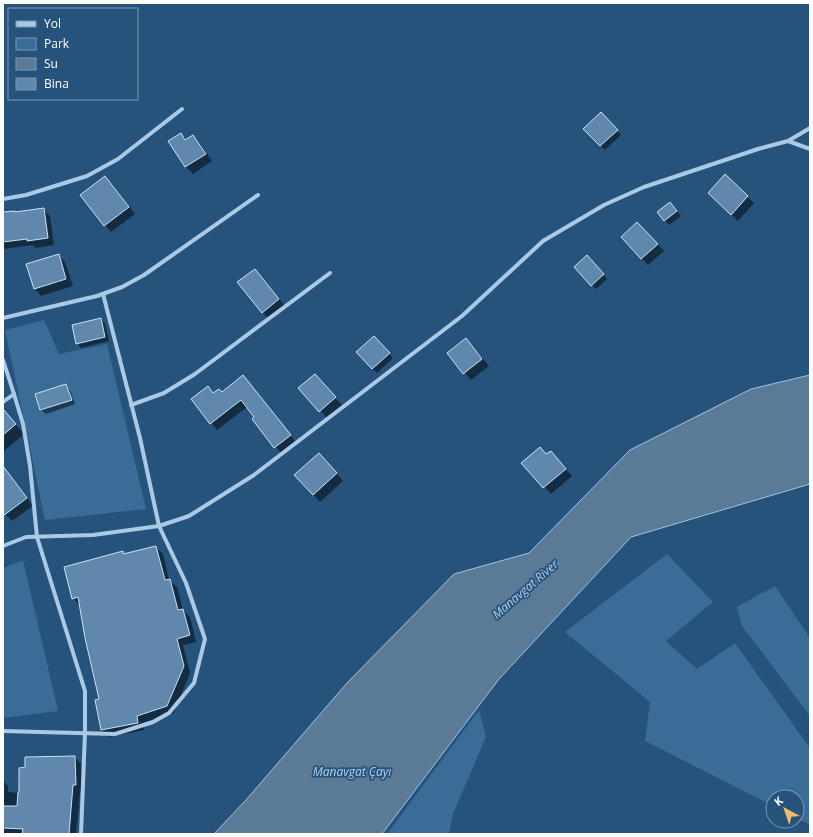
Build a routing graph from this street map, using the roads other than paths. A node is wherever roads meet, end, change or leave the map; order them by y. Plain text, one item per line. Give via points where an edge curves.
1 (182, 109) dead end
2 (810, 128) edge
3 (788, 141) junction
4 (810, 149) edge
5 (258, 195) dead end
6 (3, 199) edge
7 (330, 274) dead end
8 (103, 294) junction
9 (3, 318) edge
10 (3, 360) edge
11 (14, 394) junction
12 (3, 402) edge
13 (131, 405) junction
14 (159, 526) junction
15 (37, 537) junction
16 (3, 546) edge
17 (3, 731) edge
18 (85, 733) junction
19 (81, 834) edge

1 - 6 street via 118,159 87,176 26,195
2 - 3 street
3 - 4 street
3 - 14 street via 644,187 604,205 543,241 462,316 254,475 190,516
5 - 8 street via 144,275
7 - 13 street via 195,374 164,394
8 - 9 street
8 - 13 street
10 - 11 street
11 - 12 street
11 - 15 street via 23,424 29,459
13 - 14 street
14 - 15 street via 93,535
14 - 18 street via 186,583 205,639 194,683 169,713 153,722 115,734
15 - 16 street via 26,537
15 - 18 street via 85,691
17 - 18 street
18 - 19 street

